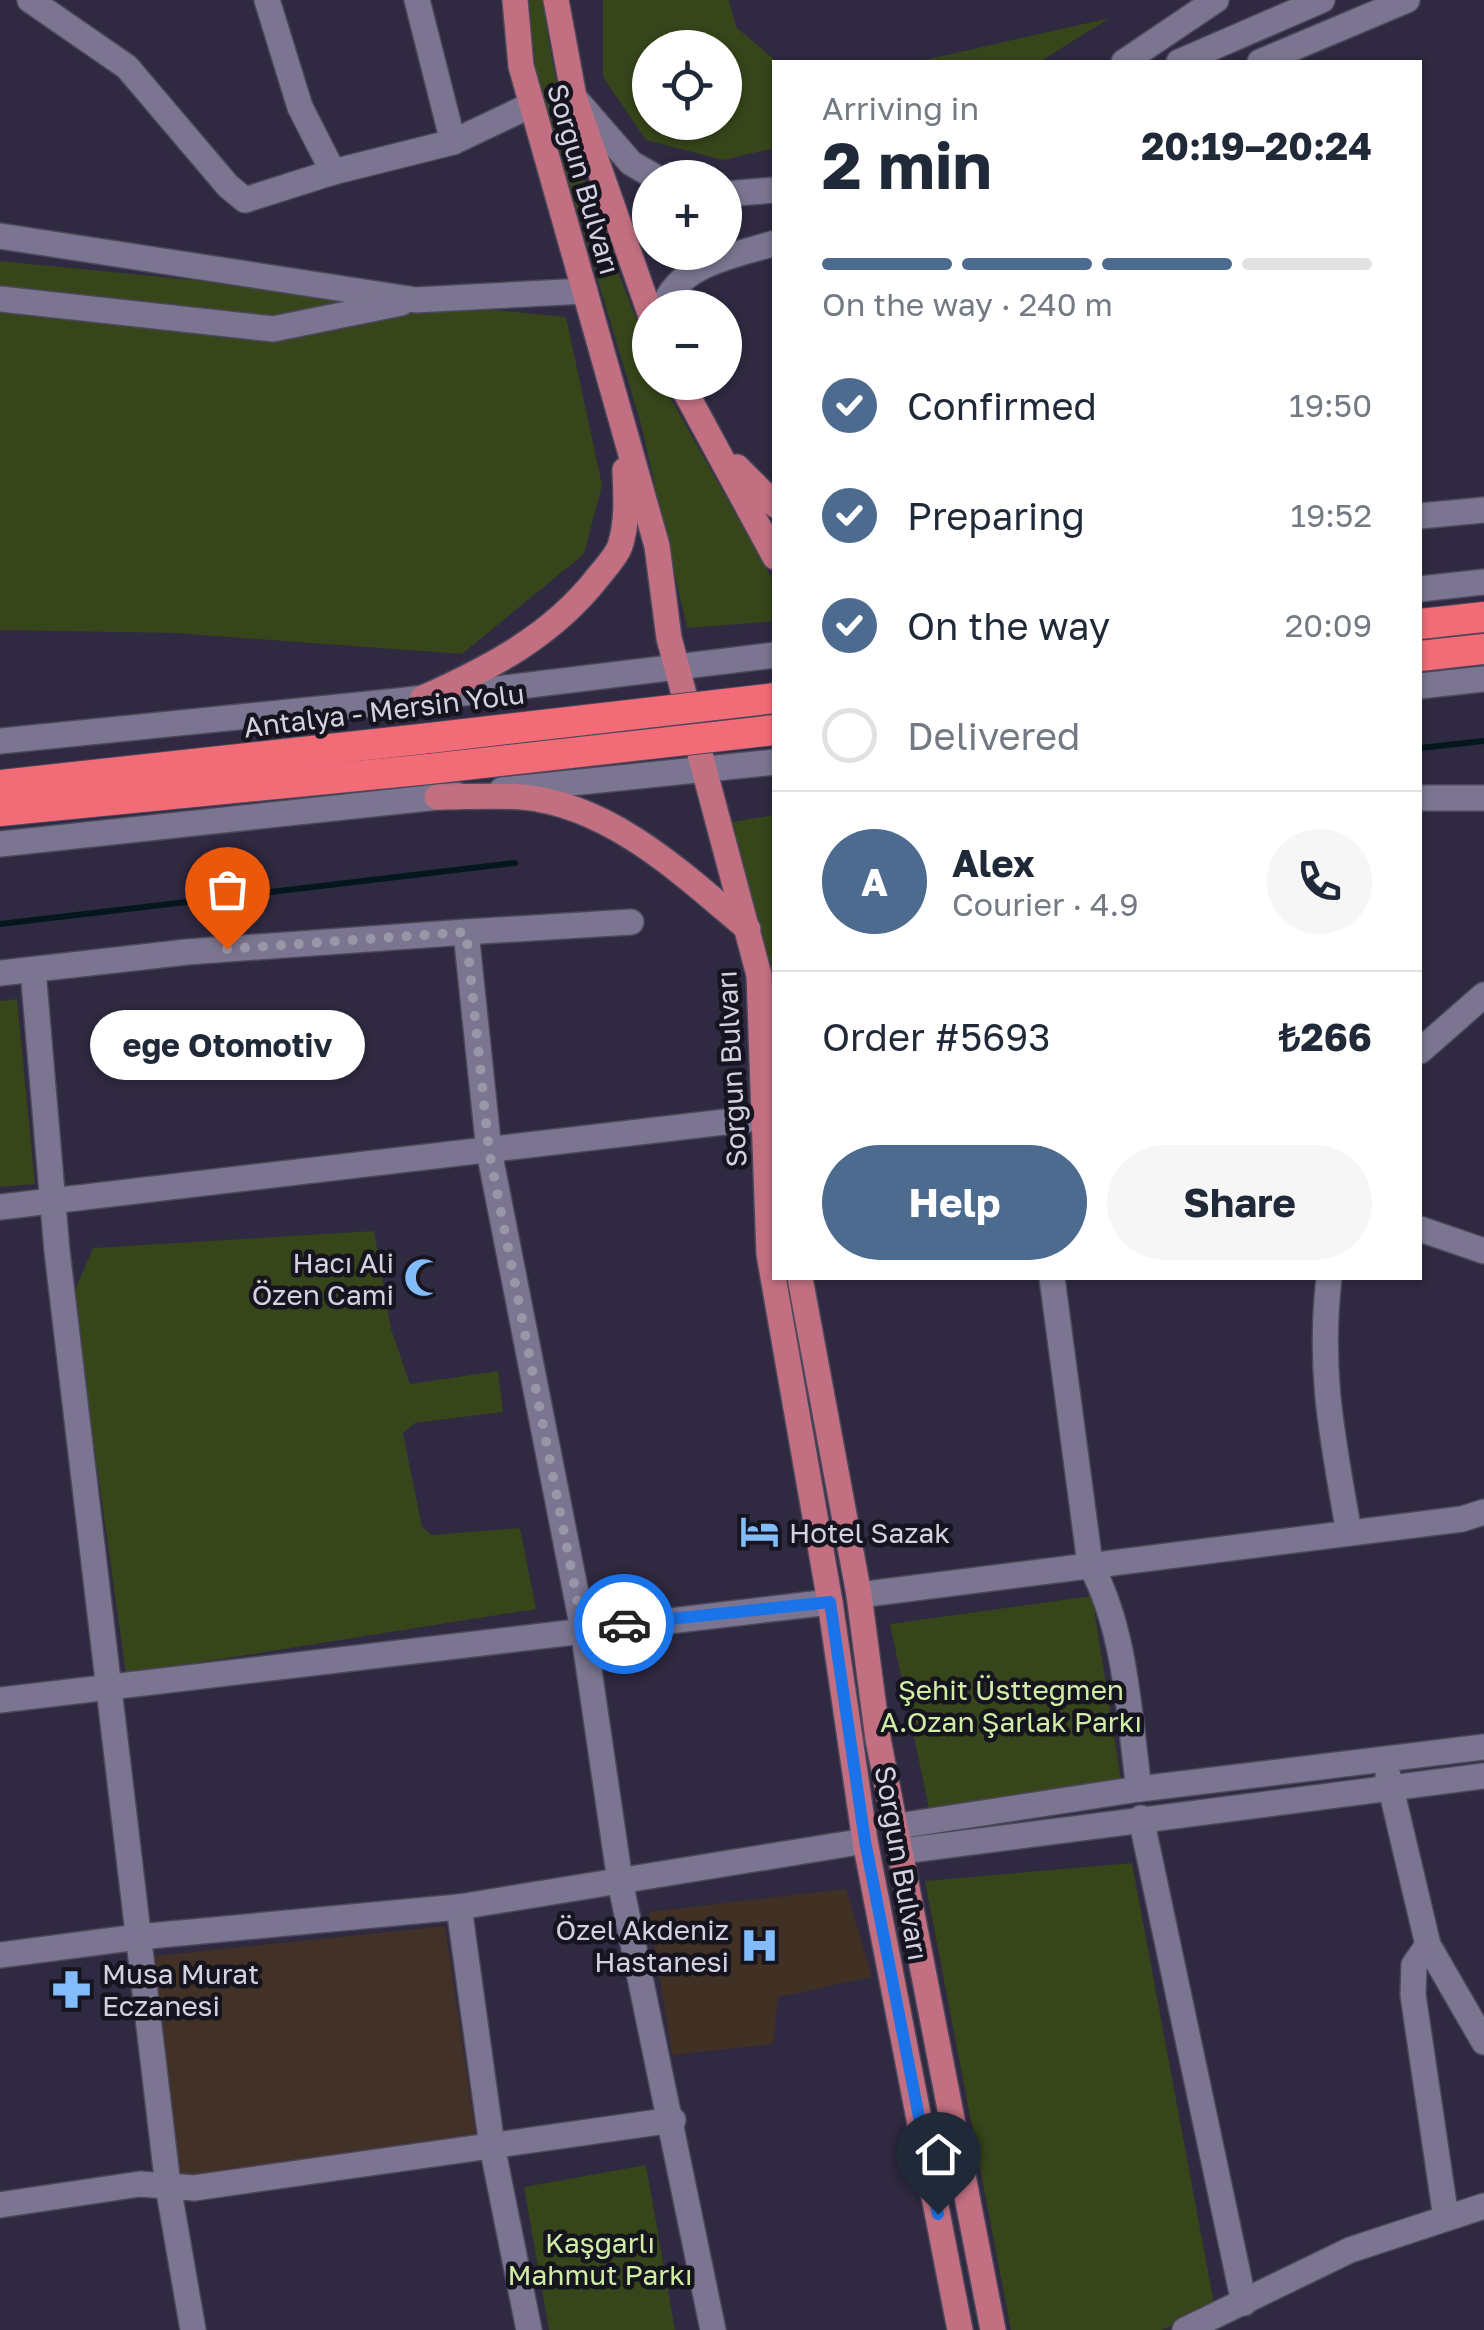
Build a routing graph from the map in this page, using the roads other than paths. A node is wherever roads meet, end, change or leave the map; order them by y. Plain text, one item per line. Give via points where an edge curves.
1 (30, 0) edge
2 (267, 0) edge
3 (416, 0) edge
4 (515, 0) edge
5 (556, 0) edge
6 (1216, 0) edge
7 (1322, 0) edge
8 (1406, 0) edge
9 (1127, 60) edge
10 (1184, 60) edge
11 (1265, 60) edge
12 (574, 97) junction
13 (531, 105) junction
14 (453, 142) junction
15 (632, 164) edge
16 (333, 172) junction
17 (772, 190) edge
18 (742, 193) edge
19 (0, 236) edge
20 (772, 244) edge
21 (642, 290) edge
22 (670, 290) edge
23 (585, 291) junction
24 (0, 299) edge
25 (416, 300) junction
26 (690, 400) edge
27 (623, 430) junction
28 (713, 441) junction
29 (771, 500) edge
30 (1484, 510) edge
31 (1422, 516) edge
32 (772, 551) edge
33 (1484, 582) edge
34 (1422, 589) edge
35 (1484, 617) edge
36 (1422, 624) edge
37 (1484, 648) edge
38 (772, 654) edge
39 (1422, 656) edge
40 (678, 666) junction
41 (1484, 679) edge
42 (1422, 686) edge
43 (423, 698) junction
44 (772, 698) edge
45 (772, 730) edge
46 (0, 742) edge
47 (772, 762) edge
48 (706, 770) junction
49 (433, 783) junction
50 (0, 785) edge
51 (1422, 798) edge
52 (1484, 798) edge
53 (0, 811) edge
54 (0, 844) edge
55 (630, 922) dead end
56 (748, 929) junction
57 (466, 932) junction
58 (32, 970) junction
59 (0, 974) edge
60 (1484, 995) edge
61 (1422, 1049) edge
62 (771, 1117) edge
63 (489, 1151) junction
64 (53, 1201) junction
65 (0, 1207) edge
66 (1422, 1230) edge
67 (1484, 1251) edge
68 (772, 1271) edge
69 (774, 1280) edge
70 (800, 1280) edge
71 (1052, 1280) edge
72 (1329, 1280) edge
73 (1484, 1512) edge
74 (1349, 1533) junction
75 (1090, 1564) junction
76 (859, 1595) junction
77 (830, 1602) junction
78 (583, 1629) junction
79 (110, 1686) junction
80 (0, 1700) edge
81 (1484, 1747) edge
82 (1384, 1756) junction
83 (1484, 1776) edge
84 (1392, 1788) junction
85 (1139, 1789) junction
86 (1140, 1818) junction
87 (900, 1839) junction
88 (865, 1841) junction
89 (620, 1882) junction
90 (459, 1908) junction
91 (138, 1937) junction
92 (1428, 1945) junction
93 (0, 1955) edge
94 (1484, 2042) edge
95 (673, 2120) junction
96 (492, 2146) junction
97 (168, 2186) junction
98 (0, 2205) edge
99 (1484, 2206) edge
100 (1446, 2218) junction
101 (1244, 2303) junction
102 (193, 2330) edge
103 (529, 2330) edge
104 (714, 2330) edge
105 (960, 2330) edge
106 (993, 2330) edge
107 (1186, 2330) edge

1 - 16 street via 127,67 245,200
2 - 16 street via 300,107
3 - 14 street
4 - 13 main road, Sorgun Bulvarı
5 - 12 main road, Sorgun Bulvarı
6 - 9 street
7 - 10 street
8 - 11 street
12 - 15 street
12 - 21 main road, Sorgun Bulvarı
13 - 14 street
13 - 23 main road, Sorgun Bulvarı
14 - 16 street
17 - 18 street
19 - 25 street
20 - 22 street via 696,269
23 - 25 street
23 - 27 main road, Sorgun Bulvarı
24 - 25 street via 274,330
26 - 28 main road
27 - 40 main road, Sorgun Bulvarı via 657,546
27 - 43 main road via 626,511 619,549 608,565 543,633 490,668
28 - 29 main road
28 - 32 main road
30 - 31 street
33 - 34 street
35 - 36 highway
37 - 39 highway
38 - 40 street
40 - 43 street
40 - 48 main road, Sorgun Bulvarı
41 - 42 street
43 - 46 street
44 - 50 highway, Antalya - Mersin Yolu, bridge
45 - 49 highway, bridge
47 - 48 street
48 - 49 street
48 - 56 main road, Sorgun Bulvarı
49 - 53 highway
49 - 54 street
49 - 56 main road via 578,811 633,839
51 - 52 street
55 - 57 street
56 - 62 main road, Sorgun Bulvarı via 759,975
57 - 58 street
57 - 63 street
58 - 59 street
58 - 64 street
60 - 61 street
62 - 63 street
62 - 68 main road, Sorgun Bulvarı
63 - 64 street
63 - 78 street
64 - 65 street
64 - 79 street
66 - 67 street
69 - 77 main road, Sorgun Bulvarı
70 - 76 main road, Sorgun Bulvarı
71 - 75 street
72 - 74 street via 1322,1343 1327,1406
73 - 74 street
74 - 75 street
75 - 76 street
75 - 85 street via 1106,1593
76 - 87 main road, Sorgun Bulvarı via 878,1739
77 - 78 street
77 - 88 main road, Sorgun Bulvarı
78 - 79 street
78 - 89 street
79 - 80 street
79 - 91 street
81 - 82 street
82 - 84 street
82 - 85 street
83 - 84 street
84 - 86 street
84 - 92 street
85 - 87 street
86 - 87 street
86 - 101 street
87 - 106 main road, Sorgun Bulvarı
88 - 89 street
88 - 105 main road, Sorgun Bulvarı
89 - 90 street
89 - 95 street
90 - 91 street
90 - 96 street
91 - 93 street
91 - 97 street
92 - 94 street
92 - 100 street via 1414,1966 1413,1995
95 - 96 street
95 - 104 street
96 - 97 street via 194,2188
96 - 103 street
97 - 98 street via 140,2184
97 - 102 street
99 - 100 street
100 - 101 street via 1350,2250
101 - 107 street

